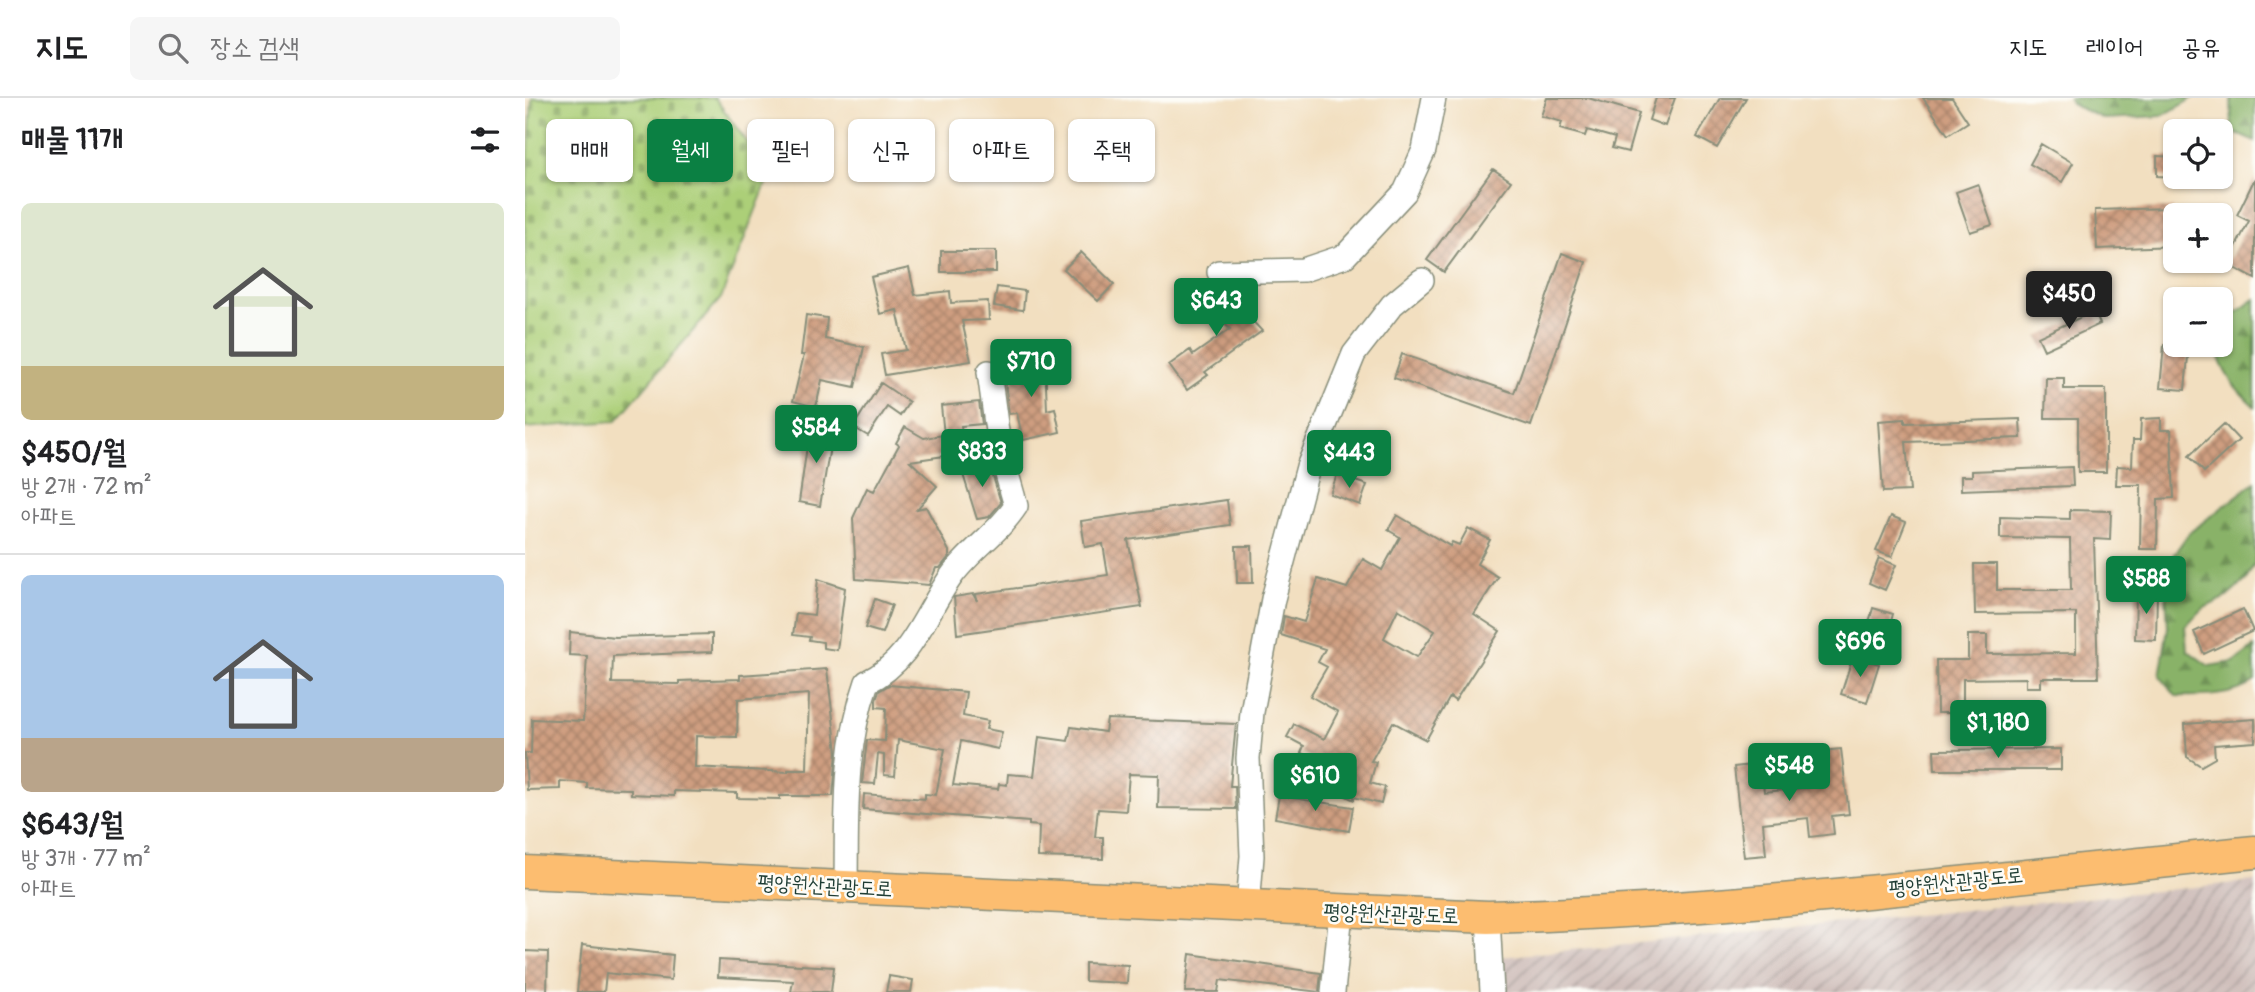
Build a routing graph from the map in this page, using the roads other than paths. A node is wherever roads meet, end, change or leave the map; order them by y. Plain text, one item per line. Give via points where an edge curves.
1 (1434, 98) edge
2 (1219, 272) dead end
3 (1422, 280) dead end
4 (989, 372) dead end
5 (2255, 852) edge
6 (525, 872) edge
7 (846, 887) junction
8 (1248, 907) junction
9 (1341, 912) junction
10 (1488, 917) junction
11 (1333, 992) edge
12 (1492, 992) edge

1 - 2 street via 1424,150 1405,192 1345,256 1303,270
3 - 8 street via 1392,305 1354,354 1302,490 1273,599 1252,712
4 - 7 street via 999,446 1016,506 954,573 910,645 887,672 867,682 850,745
5 - 10 highway, 평양원산관광도로 via 1775,901
6 - 7 highway, 평양원산관광도로
7 - 8 highway, 평양원산관광도로
8 - 9 highway, 평양원산관광도로
9 - 10 highway, 평양원산관광도로
9 - 11 street
10 - 12 street

